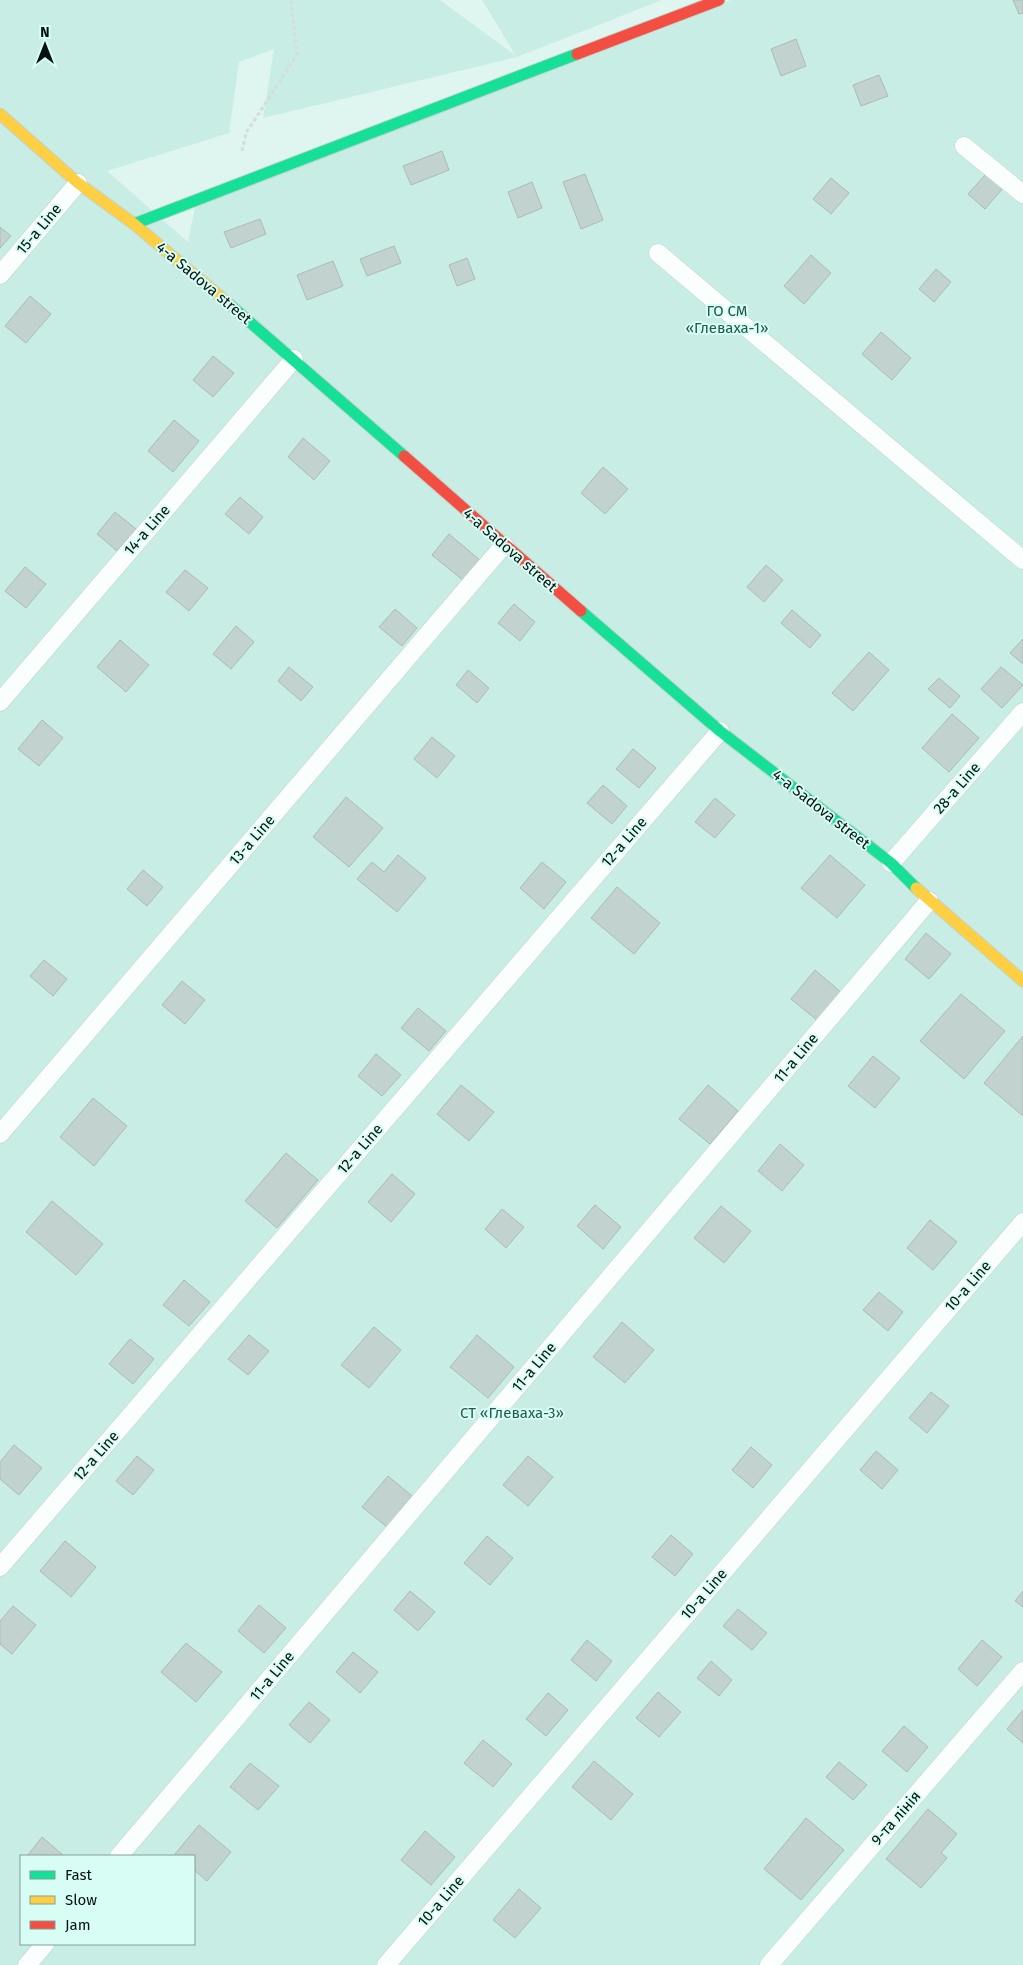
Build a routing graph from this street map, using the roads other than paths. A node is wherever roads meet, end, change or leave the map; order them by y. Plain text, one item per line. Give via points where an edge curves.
1 (719, 0) edge
2 (0, 114) edge
3 (964, 146) dead end
4 (78, 183) junction
5 (1023, 194) edge
6 (134, 224) junction
7 (658, 253) dead end
8 (0, 275) edge
9 (294, 359) junction
10 (504, 546) junction
11 (1023, 560) edge
12 (0, 702) edge
13 (1023, 712) edge
14 (720, 730) junction
15 (891, 863) junction
16 (929, 900) junction
17 (1023, 981) edge
18 (0, 1134) edge
19 (1023, 1222) edge
20 (0, 1567) edge
21 (1023, 1671) edge
22 (120, 1855) edge
23 (44, 1945) edge
24 (27, 1965) edge
25 (386, 1965) edge
26 (769, 1965) edge

1 - 6 street
2 - 4 street, 4-a Sadova street
3 - 5 lane
4 - 6 street, 4-a Sadova street
4 - 8 lane, 15-a Line
6 - 9 street, 4-a Sadova street
7 - 11 lane
9 - 10 street, 4-a Sadova street
9 - 12 lane, 14-a Line
10 - 14 street, 4-a Sadova street
10 - 18 lane, 13-a Line
13 - 15 lane, 28-a Line
14 - 15 street, 4-a Sadova street
14 - 20 lane, 12-a Line
15 - 16 street, 4-a Sadova street
16 - 17 street, 4-a Sadova street
16 - 22 lane, 11-a Line
19 - 25 lane, 10-a Line
21 - 26 lane, 9-та лінія
23 - 24 lane

